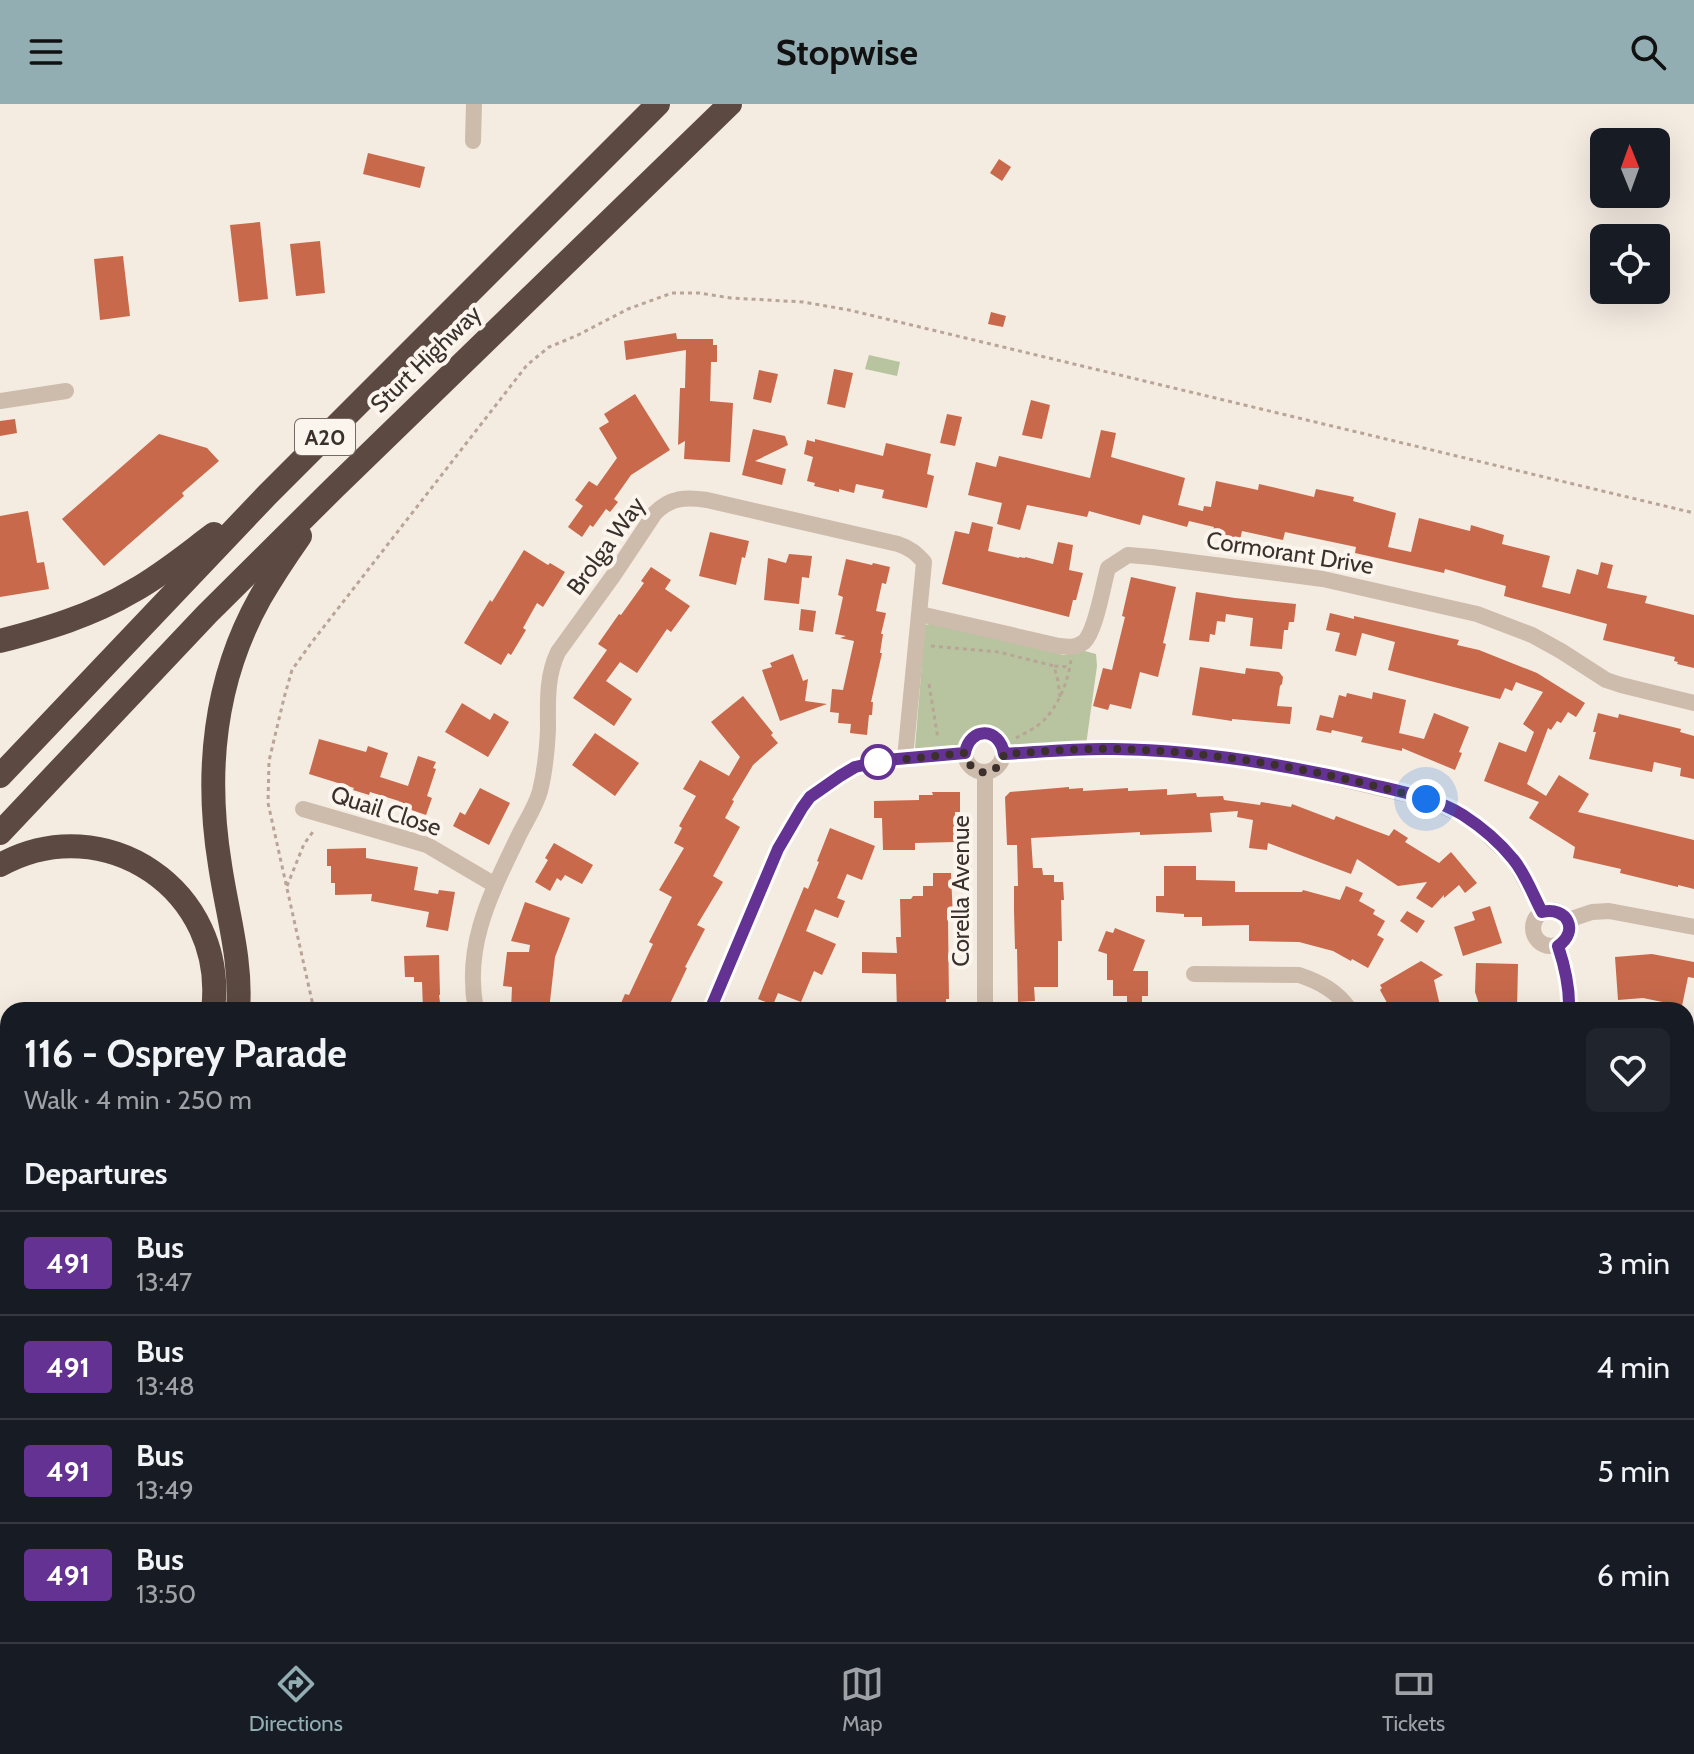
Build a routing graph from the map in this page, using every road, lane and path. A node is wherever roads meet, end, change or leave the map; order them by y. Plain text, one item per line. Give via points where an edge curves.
1 (474, 104) edge
2 (658, 104) edge
3 (730, 104) edge
4 (473, 141) dead end
5 (66, 391) dead end
6 (0, 401) edge
7 (334, 488) junction
8 (267, 495) junction
9 (1694, 513) edge
10 (920, 614) junction
11 (0, 641) edge
12 (926, 646) dead end
13 (1072, 656) dead end
14 (1054, 666) junction
15 (1070, 667) junction
16 (927, 677) dead end
17 (1060, 697) junction
18 (1694, 703) edge
19 (1016, 738) dead end
20 (938, 742) dead end
21 (965, 753) junction
22 (1004, 754) junction
23 (905, 758) junction
24 (985, 772) junction
25 (0, 776) edge
26 (303, 809) dead end
27 (322, 814) junction
28 (0, 833) edge
29 (0, 865) edge
30 (495, 885) junction
31 (287, 886) junction
32 (1542, 912) junction
33 (1568, 920) junction
34 (1694, 927) edge
35 (1558, 946) junction
36 (1194, 974) dead end
37 (214, 1002) edge
38 (238, 1002) edge
39 (312, 1002) edge
40 (475, 1002) edge
41 (713, 1002) edge
42 (985, 1002) edge
43 (1344, 1002) edge
44 (1569, 1002) edge

1 - 4 street
2 - 8 highway, Sturt Highway / A20
3 - 7 highway, Sturt Highway / A20
5 - 6 street
7 - 28 highway, Sturt Highway / A20
7 - 38 highway via 260,598 235,654 219,711 212,799
8 - 11 highway via 133,591 76,618
8 - 25 highway, Sturt Highway / A20
9 - 31 path via 849,310 699,293 659,296 549,347 527,365 292,670 269,761 268,803
10 - 18 street, Cormorant Drive via 1075,646 1092,629 1108,568 1128,555 1152,557 1323,579 1477,614 1532,635 1606,680
10 - 23 street, Brolga Way
10 - 30 street, Brolga Way via 924,562 909,547 707,500 687,497 660,507 554,661 539,795
12 - 14 path via 989,651
13 - 15 path
14 - 15 path
14 - 17 path
15 - 17 path
16 - 20 path
17 - 19 path via 1042,722
21 - 22 street via 971,739 985,733 999,739
21 - 23 street
21 - 24 street via 968,764
22 - 24 street via 998,767
22 - 32 street via 1112,749 1202,754 1300,769 1426,799 1462,815 1514,860
23 - 41 street via 855,767 810,797 778,849
24 - 42 street, Corella Avenue
26 - 27 street, Quail Close
27 - 30 street, Quail Close via 427,845
27 - 31 path
29 - 37 highway via 51,848 89,847 126,857 157,874 186,903 208,944
30 - 40 street, Brolga Way via 475,949
31 - 39 path
32 - 33 street via 1558,912
32 - 35 street via 1534,921 1534,936 1545,945
33 - 34 street via 1609,911
33 - 35 street via 1568,935
35 - 44 street
36 - 43 street via 1299,975 1329,988

